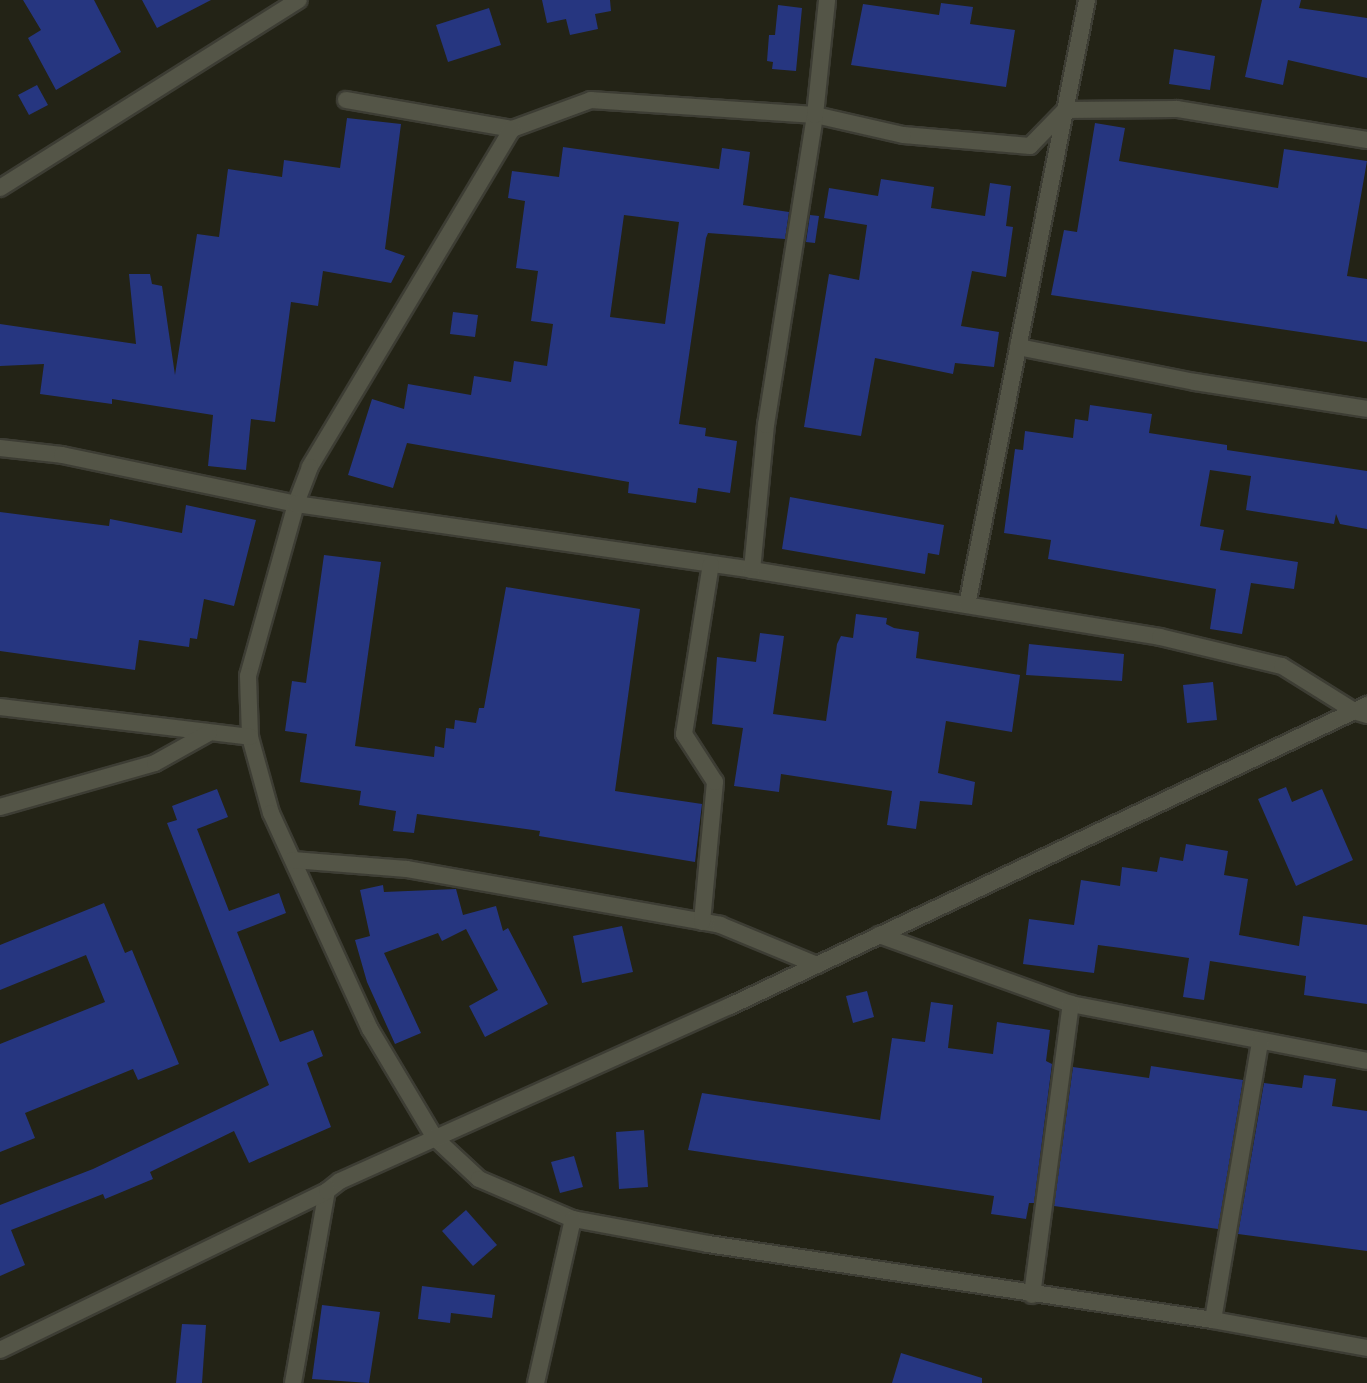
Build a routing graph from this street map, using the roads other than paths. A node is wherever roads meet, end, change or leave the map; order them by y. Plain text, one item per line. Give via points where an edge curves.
1 (299, 0) edge
2 (827, 0) edge
3 (1087, 0) edge
4 (346, 100) dead end
5 (1065, 110) junction
6 (815, 115) junction
7 (512, 129) junction
8 (1367, 140) edge
9 (0, 188) edge
10 (1018, 347) junction
11 (1367, 409) edge
12 (0, 448) edge
13 (296, 504) junction
14 (711, 564) junction
15 (752, 570) junction
16 (967, 605) junction
17 (0, 707) edge
18 (1362, 710) edge
19 (209, 733) junction
20 (250, 737) junction
21 (0, 807) edge
22 (292, 860) junction
23 (702, 921) junction
24 (879, 935) junction
25 (817, 965) junction
26 (1071, 1004) junction
27 (1260, 1041) junction
28 (1367, 1060) edge
29 (435, 1138) junction
30 (327, 1191) junction
31 (573, 1218) junction
32 (1032, 1295) junction
33 (1213, 1320) junction
34 (1367, 1348) edge
35 (0, 1350) edge
36 (293, 1383) edge
37 (536, 1383) edge

1 - 9 street
2 - 6 street
3 - 5 street
4 - 7 street
5 - 6 street via 1030,147 903,135
5 - 8 street via 1177,109
5 - 10 street
6 - 7 street via 591,100
6 - 15 street via 765,425
7 - 13 street via 310,467
10 - 11 street via 1195,382
10 - 16 street
12 - 13 street via 62,454
13 - 14 street
13 - 20 street via 248,676
14 - 15 street
14 - 23 street via 684,734 715,782
15 - 16 street
16 - 18 street via 1160,637 1282,666
17 - 19 street
18 - 24 street
19 - 20 street
19 - 21 street via 155,763
20 - 22 street via 271,813
22 - 23 street via 407,869
22 - 29 street via 370,1029
23 - 25 street
24 - 25 street
24 - 26 street
25 - 29 street
26 - 27 street
26 - 32 street
27 - 28 street
27 - 33 street
29 - 30 street via 340,1181
29 - 31 street via 479,1179
30 - 35 street
30 - 36 street
31 - 32 street via 708,1244
31 - 37 street
32 - 33 street
33 - 34 street

